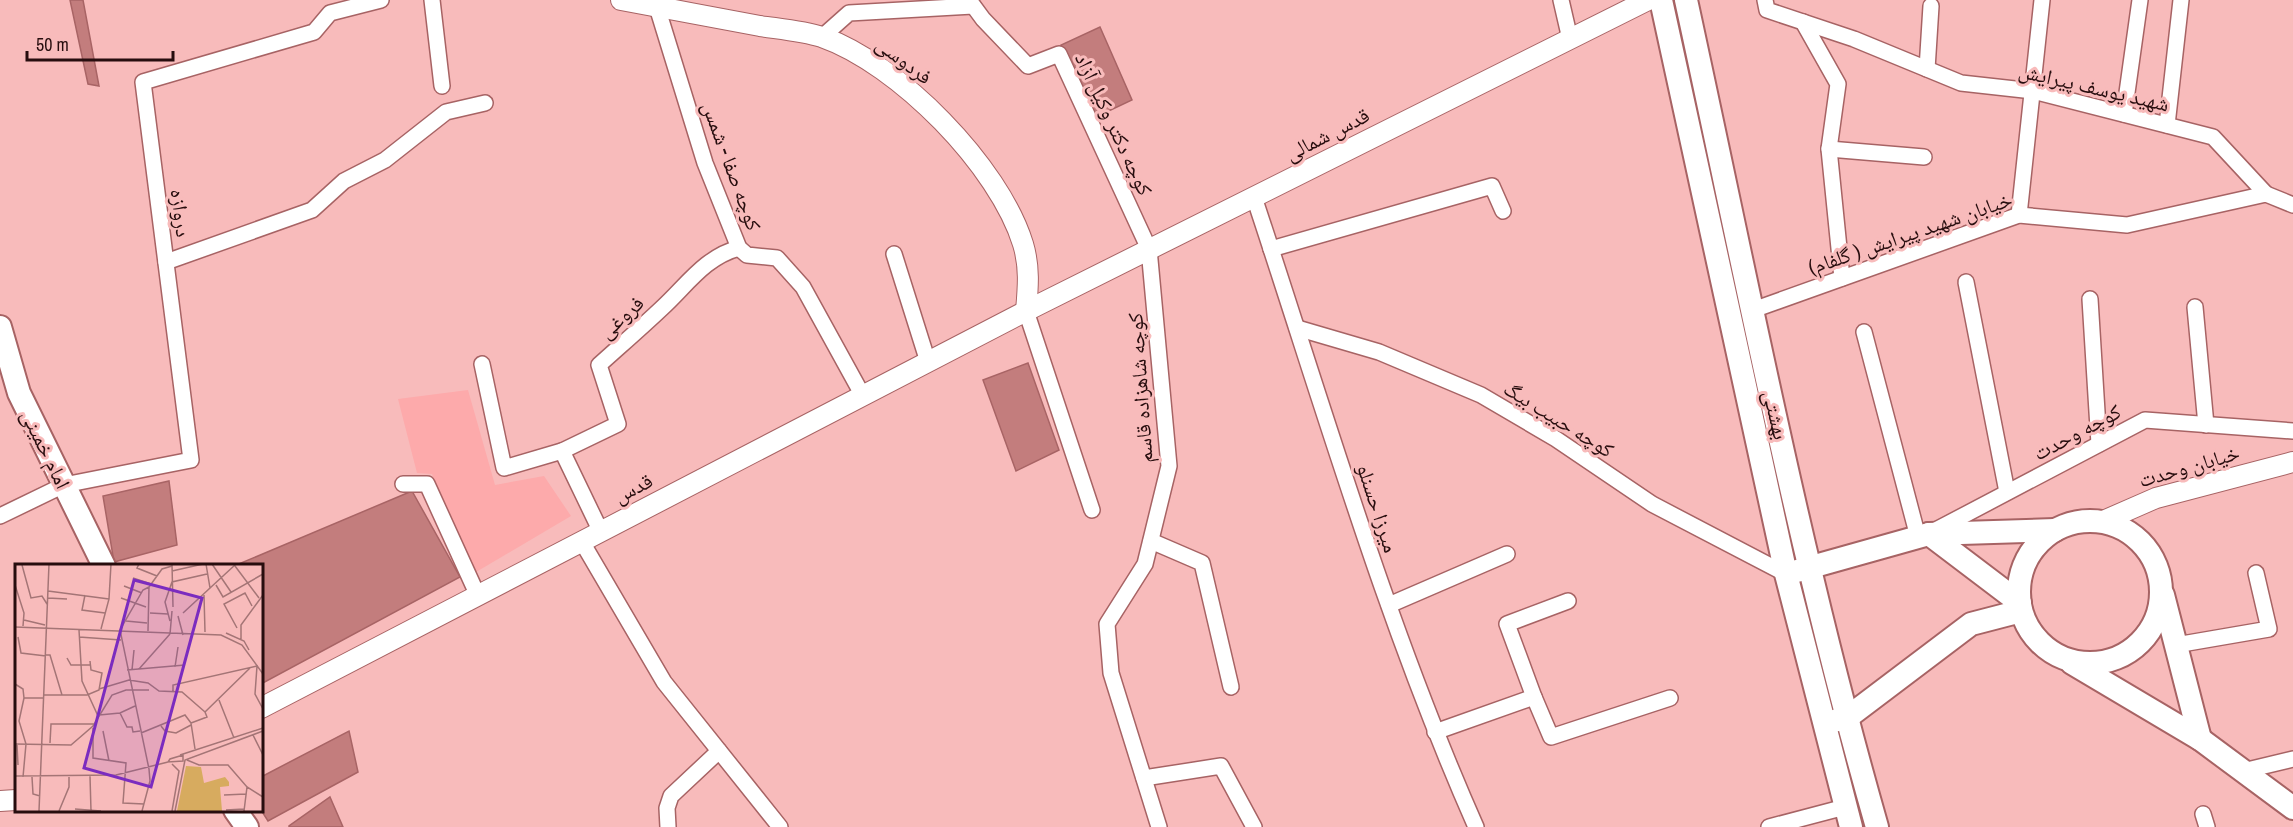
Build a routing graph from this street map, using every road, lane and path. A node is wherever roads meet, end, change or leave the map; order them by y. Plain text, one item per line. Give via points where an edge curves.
1 (432, 0) edge
2 (1561, 0) edge
3 (1648, 0) edge
4 (1661, 0) edge
5 (1686, 0) edge
6 (1765, 0) edge
7 (2042, 0) edge
8 (2140, 0) edge
9 (2181, 0) edge
10 (373, 1) edge
11 (640, 3) edge
12 (971, 3) edge
13 (1931, 6) dead end
14 (1803, 22) junction
15 (822, 37) junction
16 (1570, 39) junction
17 (1927, 69) junction
18 (442, 86) dead end
19 (2033, 91) junction
20 (485, 103) dead end
21 (2124, 114) junction
22 (2167, 125) junction
23 (1828, 149) junction
24 (1924, 157) dead end
25 (2266, 194) junction
26 (1254, 197) junction
27 (2293, 205) edge
28 (1503, 211) dead end
29 (2019, 215) junction
30 (739, 248) junction
31 (1149, 249) junction
32 (1271, 249) junction
33 (894, 254) dead end
34 (166, 262) junction
35 (1842, 278) junction
36 (1966, 282) dead end
37 (2090, 299) dead end
38 (2195, 307) dead end
39 (1753, 310) junction
40 (1026, 311) junction
41 (0, 327) edge
42 (1297, 328) junction
43 (1864, 332) dead end
44 (928, 362) junction
45 (482, 364) dead end
46 (863, 396) junction
47 (2206, 424) junction
48 (2293, 431) edge
49 (2098, 444) junction
50 (562, 451) junction
51 (2293, 462) edge
52 (64, 484) junction
53 (403, 484) dead end
54 (2007, 492) junction
55 (1092, 510) dead end
56 (0, 516) edge
57 (2101, 522) junction
58 (2055, 530) junction
59 (601, 532) junction
60 (1924, 535) junction
61 (1151, 541) junction
62 (582, 542) junction
63 (1508, 554) dead end
64 (103, 564) edge
65 (1810, 568) junction
66 (2256, 573) dead end
67 (1786, 574) junction
68 (2161, 586) junction
69 (478, 596) junction
70 (1569, 601) dead end
71 (1389, 605) junction
72 (2021, 607) junction
73 (2176, 645) junction
74 (2068, 660) junction
75 (1231, 687) dead end
76 (1534, 697) junction
77 (1670, 698) dead end
78 (262, 707) edge
79 (1848, 717) junction
80 (1823, 724) junction
81 (1435, 732) junction
82 (2200, 739) junction
83 (719, 751) junction
84 (2293, 759) edge
85 (2243, 771) junction
86 (1144, 777) junction
87 (15, 800) edge
88 (0, 801) edge
89 (2293, 808) edge
90 (236, 812) edge
91 (1848, 817) edge
92 (247, 827) edge
93 (668, 827) edge
94 (780, 827) edge
95 (1159, 827) edge
96 (1254, 827) edge
97 (1476, 827) edge
98 (1769, 827) edge
99 (1877, 827) edge

1 - 18 street
2 - 16 street
3 - 16 street, قدس شمالی
4 - 67 main road, بهشتی
5 - 39 main road, بهشتی
6 - 14 street, شهید یوسف پیرایش via 1767,10
7 - 19 street
8 - 21 street
9 - 22 street
10 - 34 street, دروازه via 330,13 314,32 143,82
11 - 15 street, فردوسی
11 - 30 street, کوچه صفا - شمس
12 - 15 street, کوچه دکتر وکیل آزاد via 849,13
12 - 31 street, کوچه دکتر وکیل آزاد via 1028,66 1059,54
13 - 17 street
14 - 17 street, شهید یوسف پیرایش
14 - 23 street via 1838,84
15 - 40 street, فردوسی via 873,62 919,99 978,162 1000,195 1023,243 1029,276
16 - 26 street, قدس شمالی
17 - 19 street, شهید یوسف پیرایش via 1961,83
19 - 21 street, شهید یوسف پیرایش
19 - 29 street
20 - 34 street via 446,112 385,160 344,181 312,210
21 - 22 street, شهید یوسف پیرایش
22 - 25 street, شهید یوسف پیرایش via 2213,137
23 - 24 street
23 - 35 street
25 - 27 street
25 - 29 street, خیابان شهید پیرایش ( گلفام) via 2127,225
26 - 31 street, قدس شمالی
26 - 32 street, میرزا حسنلو
28 - 32 street via 1492,186
29 - 35 street, خیابان شهید پیرایش ( گلفام)
30 - 46 street, کوچه صفا - شمس via 747,255 777,258 803,287
30 - 50 street, فروغی via 721,253 689,279 599,365 618,424
31 - 40 street, قدس شمالی
31 - 61 street, کوچه شاهزاده قاسم via 1169,466
32 - 42 street, میرزا حسنلو
33 - 44 street
34 - 52 street, دروازه via 191,460
35 - 39 street, خیابان شهید پیرایش ( گلفام)
36 - 54 street
37 - 49 street
38 - 47 street
39 - 65 main road, بهشتی
40 - 44 street, قدس
40 - 55 street
41 - 52 main road, امام خمینی via 20,393
42 - 67 street, کوچه حبیب بیگ via 1379,352 1482,395 1652,504
42 - 71 street, میرزا حسنلو
43 - 60 street
44 - 46 street, قدس
45 - 50 street, فروغی via 504,468
46 - 59 street, قدس
47 - 48 street, کوچه وحدت
47 - 49 street, کوچه وحدت via 2145,420
49 - 54 street, کوچه وحدت
50 - 59 street
51 - 57 street, خیابان وحدت via 2156,498
52 - 56 street
52 - 64 main road, امام خمینی
53 - 69 street via 427,484
54 - 60 street, کوچه وحدت
57 - 58 main road via 2078,522
57 - 68 main road via 2123,529 2142,544 2155,563
58 - 60 main road
58 - 72 main road via 2037,544 2024,564 2019,587
59 - 62 street, قدس
60 - 65 main road
60 - 72 main road
61 - 75 street via 1202,563
61 - 86 street, کوچه شاهزاده قاسم via 1145,564 1107,624 1111,673
62 - 69 street, قدس
62 - 83 street via 664,682
63 - 71 street
65 - 67 main road
65 - 79 main road, بهشتی
66 - 73 street via 2269,629
67 - 80 main road, بهشتی
68 - 73 main road
68 - 74 main road via 2159,609 2150,630 2135,648 2092,664
69 - 78 street, قدس
70 - 76 street via 1507,624
71 - 81 street, میرزا حسنلو
72 - 74 main road via 2031,633 2047,650
72 - 79 main road via 1971,624
73 - 82 main road
74 - 82 main road
76 - 77 street via 1551,737
76 - 81 street
79 - 80 main road
79 - 99 main road, بهشتی
80 - 91 main road, بهشتی
81 - 97 street, میرزا حسنلو
82 - 85 main road
83 - 93 street via 671,796
83 - 94 street
84 - 85 street
85 - 89 main road
86 - 95 street, کوچه شاهزاده قاسم
86 - 96 street via 1221,766
87 - 88 street
90 - 92 main road
91 - 98 street

